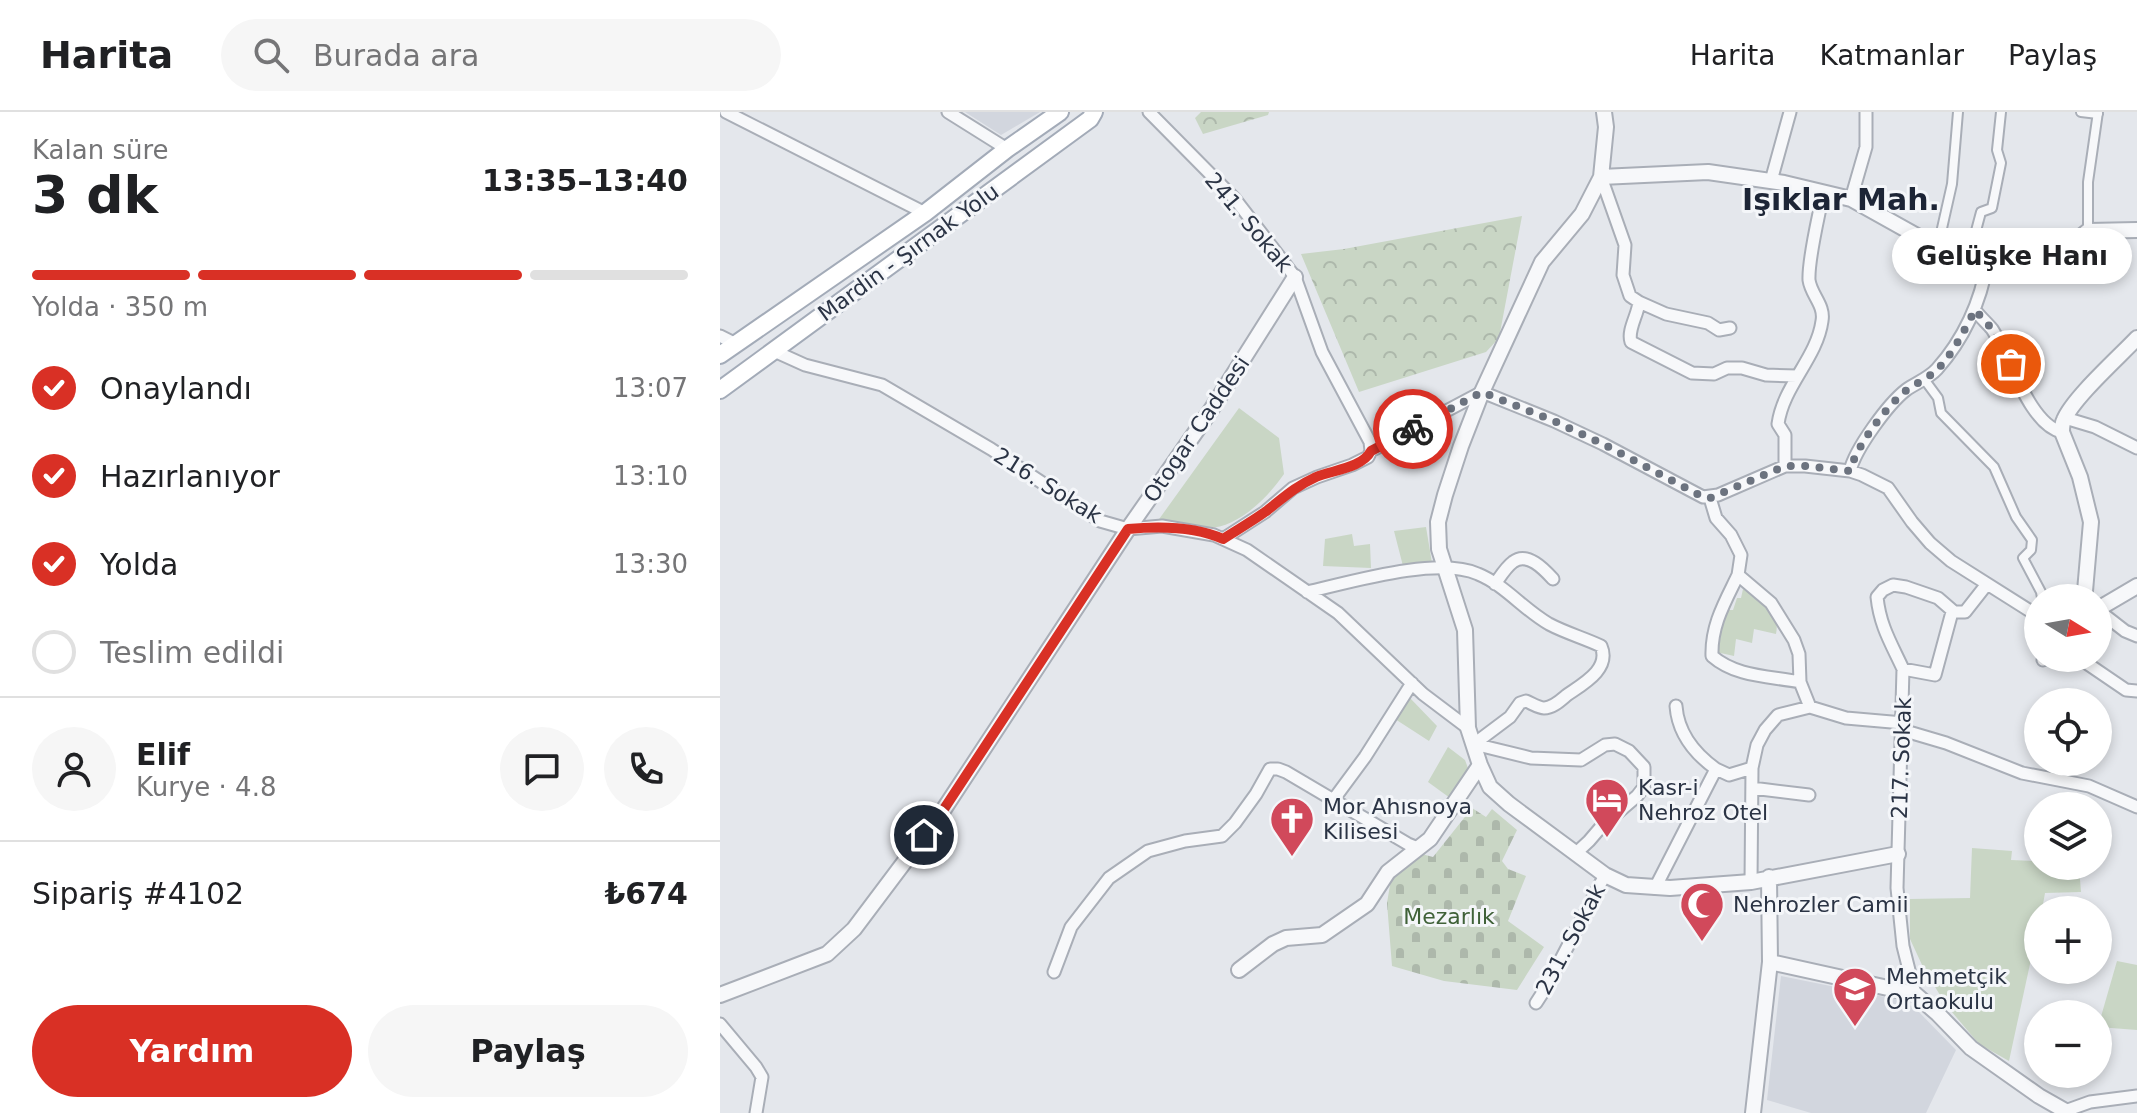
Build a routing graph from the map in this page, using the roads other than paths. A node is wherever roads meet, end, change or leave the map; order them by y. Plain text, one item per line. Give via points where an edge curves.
1 (726, 112) edge
2 (948, 112) edge
3 (1060, 112) edge
4 (1094, 112) edge
5 (1149, 112) edge
6 (1604, 112) edge
7 (1790, 112) edge
8 (1866, 112) edge
9 (1958, 112) edge
10 (2001, 112) edge
11 (2081, 112) edge
12 (2098, 113) edge
13 (1007, 149) junction
14 (1601, 177) junction
15 (1771, 181) junction
16 (1823, 193) junction
17 (1851, 199) junction
18 (925, 213) junction
19 (2137, 230) edge
20 (2088, 231) junction
21 (1938, 246) junction
22 (1969, 257) junction
23 (1992, 264) junction
24 (1295, 277) junction
25 (1639, 302) junction
26 (1975, 310) junction
27 (1730, 328) dead end
28 (720, 336) edge
29 (2137, 338) edge
30 (736, 344) junction
31 (774, 351) junction
32 (720, 355) edge
33 (1797, 376) junction
34 (1924, 379) junction
35 (720, 390) edge
36 (1482, 392) junction
37 (2063, 425) junction
38 (2137, 448) edge
39 (1371, 451) junction
40 (1785, 466) junction
41 (1850, 471) junction
42 (1710, 498) junction
43 (1128, 529) junction
44 (1223, 539) junction
45 (1446, 568) junction
46 (1738, 575) junction
47 (1553, 579) dead end
48 (1495, 584) junction
49 (1987, 584) junction
50 (2037, 584) edge
51 (2086, 584) edge
52 (2137, 586) edge
53 (1307, 592) junction
54 (2112, 601) edge
55 (2024, 607) edge
56 (1953, 611) junction
57 (2112, 621) edge
58 (2137, 636) edge
59 (1903, 669) junction
60 (2100, 672) edge
61 (1800, 682) junction
62 (1412, 683) junction
63 (2137, 691) edge
64 (1676, 706) dead end
65 (1810, 707) junction
66 (1902, 726) junction
67 (1468, 728) junction
68 (1474, 744) junction
69 (1480, 765) junction
70 (1752, 768) junction
71 (1716, 769) junction
72 (1752, 788) junction
73 (1809, 795) dead end
74 (1334, 799) junction
75 (2137, 807) edge
76 (1418, 848) junction
77 (1575, 854) junction
78 (1898, 854) junction
79 (1605, 875) junction
80 (1769, 877) junction
81 (1751, 882) junction
82 (1655, 888) junction
83 (1770, 962) junction
84 (1239, 970) dead end
85 (1054, 972) dead end
86 (1915, 994) junction
87 (720, 995) edge
88 (1536, 1003) dead end
89 (720, 1024) edge
90 (2137, 1096) edge
91 (2067, 1112) edge
92 (756, 1113) edge
93 (1753, 1113) edge

1 - 18 street
2 - 13 street
3 - 13 main road, Mardin - Şırnak Yolu
4 - 31 main road, Mardin - Şırnak Yolu
5 - 24 street, 241. Sokak via 1235,199
6 - 14 street
7 - 15 street
8 - 17 street via 1866,147
9 - 21 street via 1952,184
10 - 22 street via 2001,163 1992,208 1981,212
11 - 12 street
12 - 20 street via 2088,182
13 - 18 main road, Mardin - Şırnak Yolu
14 - 15 street via 1708,172
14 - 25 street via 1625,245 1623,275 1630,296
14 - 36 street via 1582,214 1542,262
15 - 16 street
16 - 17 street
16 - 33 street via 1809,283 1822,323
17 - 21 street
18 - 30 main road, Mardin - Şırnak Yolu
19 - 20 street
20 - 23 street via 2043,262
21 - 22 street
22 - 23 street
23 - 26 street
24 - 39 street, 241. Sokak via 1322,352
24 - 43 street, Otogar Caddesi
25 - 27 street via 1719,330
25 - 33 street via 1631,342 1685,371 1714,374 1742,368
26 - 34 street via 1935,372
26 - 37 street via 1991,328 2027,401 2054,431
28 - 30 street
29 - 37 street via 2081,397
30 - 32 main road, Mardin - Şırnak Yolu
31 - 35 main road, Mardin - Şırnak Yolu
31 - 43 street, 216. Sokak via 805,365 882,385 1100,521
33 - 40 street via 1779,415
34 - 41 street via 1891,405
34 - 50 street via 1938,398 1941,413 1994,467 2032,540 2023,558
36 - 39 street
36 - 42 street
36 - 45 street via 1438,522
37 - 38 street via 2095,427
37 - 51 street via 2091,522
39 - 44 street via 1352,465 1293,488
40 - 41 street
40 - 42 street
41 - 49 street via 1888,488 1930,543
42 - 46 street via 1716,518 1741,555
43 - 44 street, 216. Sokak via 1162,526
43 - 87 street, Otogar Caddesi via 942,812 854,929 827,954
44 - 53 street, 216. Sokak
45 - 48 street via 1479,574
45 - 53 street
45 - 67 street via 1465,630
46 - 61 street via 1771,603 1794,640
46 - 61 street via 1718,615 1712,656 1737,672
47 - 48 street via 1540,564 1521,559 1514,560
48 - 68 street via 1548,623 1601,646 1604,653 1591,679 1554,705 1520,703
49 - 55 street
49 - 56 street via 1965,612
52 - 54 street
53 - 62 street, 216. Sokak via 1338,613
56 - 59 street, 217. Sokak via 1935,675
56 - 59 street via 1938,598 1906,587 1883,590 1877,597 1878,611
57 - 58 street
59 - 66 street, 217. Sokak
60 - 63 street via 2126,690
61 - 65 street
62 - 67 street, 216. Sokak
62 - 74 street
64 - 71 street via 1693,750
65 - 66 street
65 - 70 street via 1778,715 1761,738
66 - 75 street via 2022,773 2089,786
66 - 78 street, 217. Sokak
67 - 68 street
68 - 69 street
68 - 77 street via 1531,758 1581,760 1615,744 1644,767 1644,787 1637,796
69 - 76 street via 1430,839
69 - 77 street via 1490,787
70 - 71 street via 1729,775
70 - 72 street
71 - 82 street
72 - 73 street
72 - 81 street
74 - 76 street
74 - 85 street via 1286,772 1270,769 1222,836 1148,851 1109,878 1071,927
76 - 84 street via 1388,872 1367,904 1322,935 1286,938
77 - 79 street
78 - 80 street
78 - 86 street, 217. Sokak via 1903,946
79 - 82 street via 1626,885
79 - 88 street, 231. Sokak
80 - 81 street
80 - 83 street
81 - 82 street
83 - 86 street
83 - 93 street
86 - 91 street via 1971,1048
89 - 92 street via 762,1077
90 - 91 street via 2090,1102

